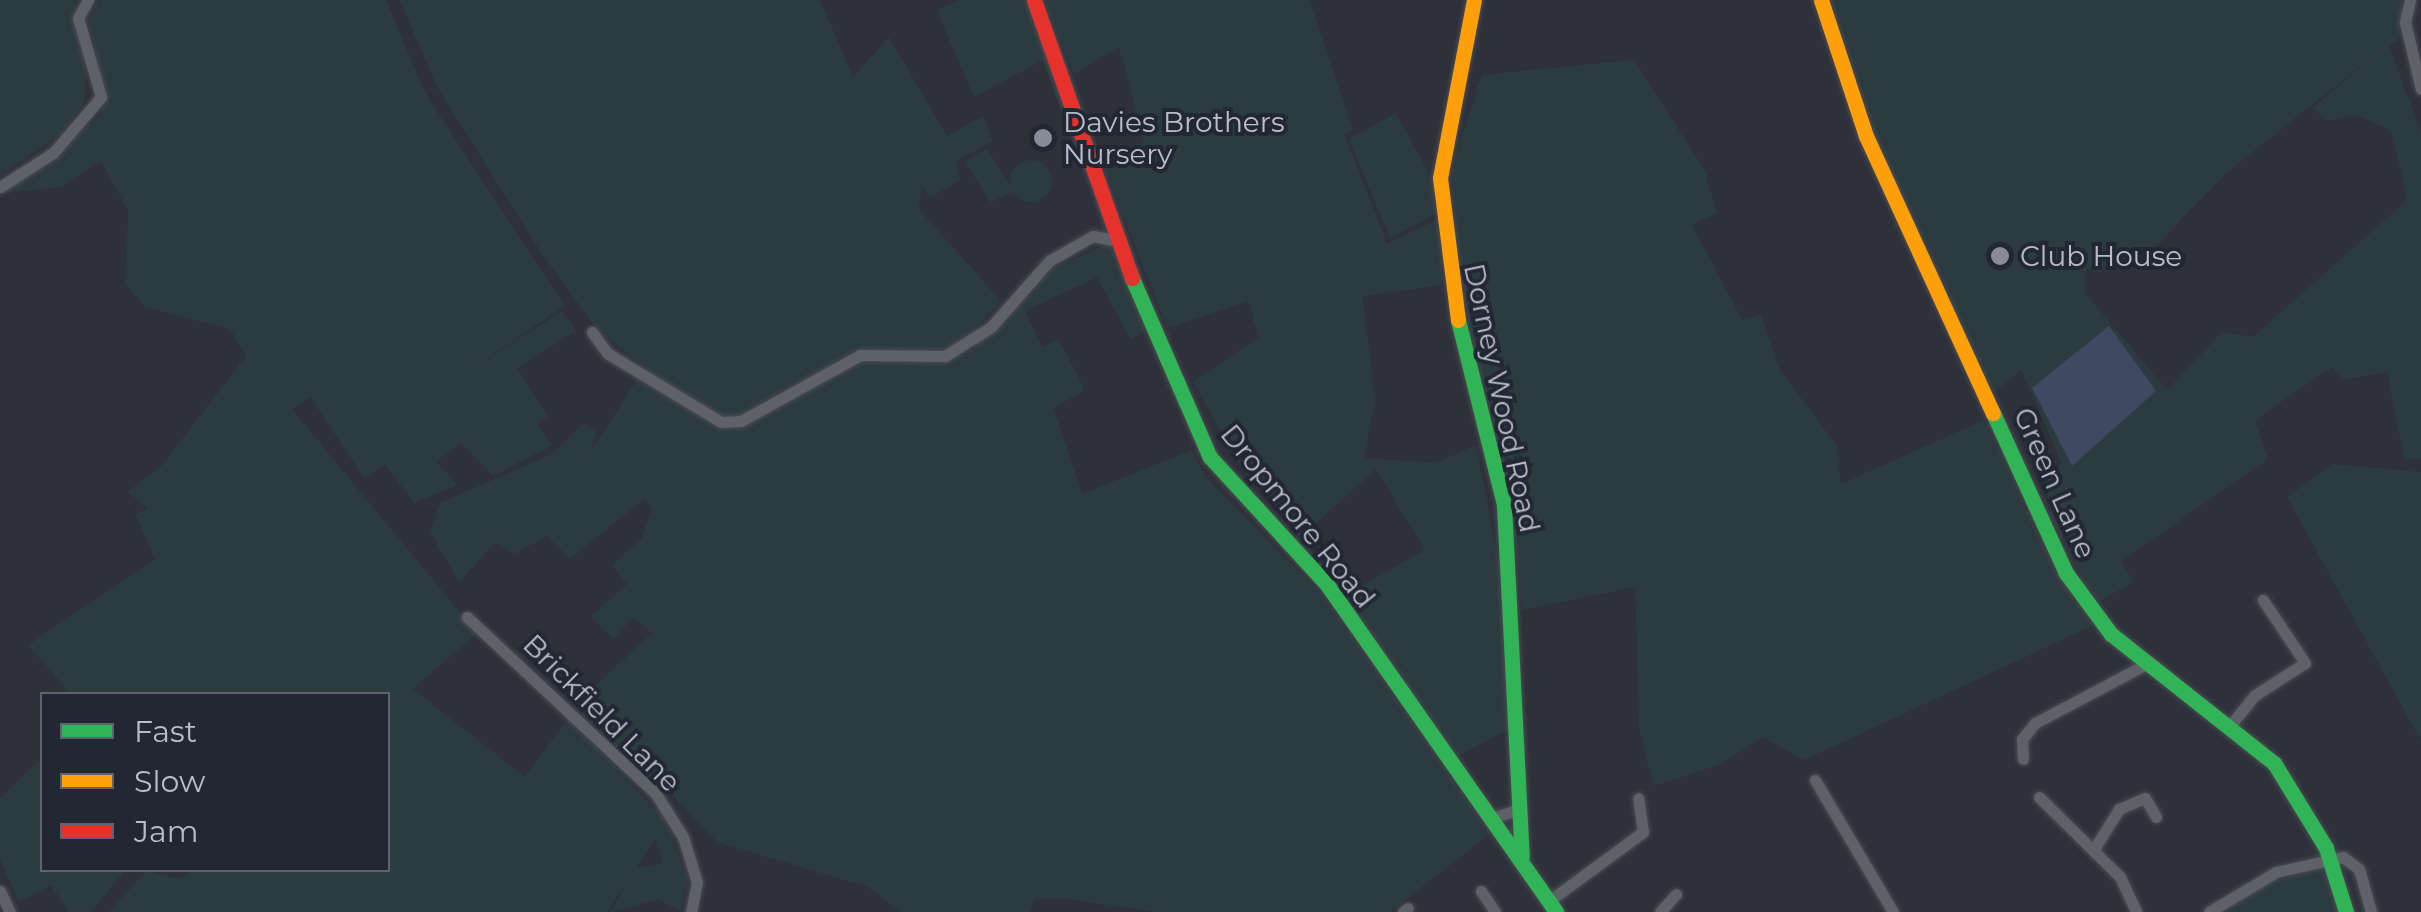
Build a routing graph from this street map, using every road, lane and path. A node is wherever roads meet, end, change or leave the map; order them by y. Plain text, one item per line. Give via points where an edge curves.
1 (88, 0) edge
2 (1034, 0) edge
3 (1474, 0) edge
4 (1821, 0) edge
5 (2410, 0) edge
6 (2421, 89) edge
7 (0, 187) edge
8 (1112, 222) junction
9 (1092, 236) junction
10 (1118, 241) junction
11 (592, 332) dead end
12 (2263, 600) dead end
13 (467, 617) dead end
14 (2150, 662) junction
15 (2233, 722) junction
16 (2023, 758) dead end
17 (1815, 780) dead end
18 (2039, 797) dead end
19 (1638, 798) dead end
20 (1517, 810) junction
21 (2156, 817) dead end
22 (1492, 818) junction
23 (2094, 849) junction
24 (2329, 857) junction
25 (1523, 860) junction
26 (0, 891) edge
27 (1481, 891) dead end
28 (1676, 894) dead end
29 (1552, 907) edge
30 (10, 912) edge
31 (691, 912) edge
32 (1495, 912) edge
33 (1660, 912) edge
34 (1893, 912) edge
35 (2136, 912) edge
36 (2209, 912) edge
37 (2346, 912) edge
38 (2371, 912) edge

1 - 7 street via 78,18 101,97 53,153
2 - 8 street, Dropmore Road
3 - 20 street, Dorney Wood Road via 1470,58 1440,178 1448,280 1504,505
4 - 14 street, Green Lane via 1866,136 2066,573 2111,634
5 - 6 street via 2406,22
8 - 9 street
8 - 10 street, Dropmore Road
9 - 10 street
9 - 11 street via 1049,261 991,327 945,356 860,355 741,421 721,422 607,353
10 - 22 street, Dropmore Road via 1210,456 1328,586
12 - 15 street via 2305,664 2255,694
13 - 31 street, Brickfield Lane via 656,794 683,837 696,882
14 - 15 street, Green Lane
14 - 16 street via 2035,723 2022,738
15 - 24 street, Green Lane via 2307,808
17 - 34 street
18 - 23 street
19 - 29 street via 1642,832
20 - 22 street
20 - 25 street, Dorney Wood Road
21 - 23 street via 2145,798 2119,809
22 - 25 street, Dropmore Road
23 - 35 street
24 - 36 street via 2238,889
24 - 37 street, Green Lane
24 - 38 street via 2359,869
25 - 29 street, Dropmore Road
26 - 30 street
27 - 32 street
28 - 33 street

